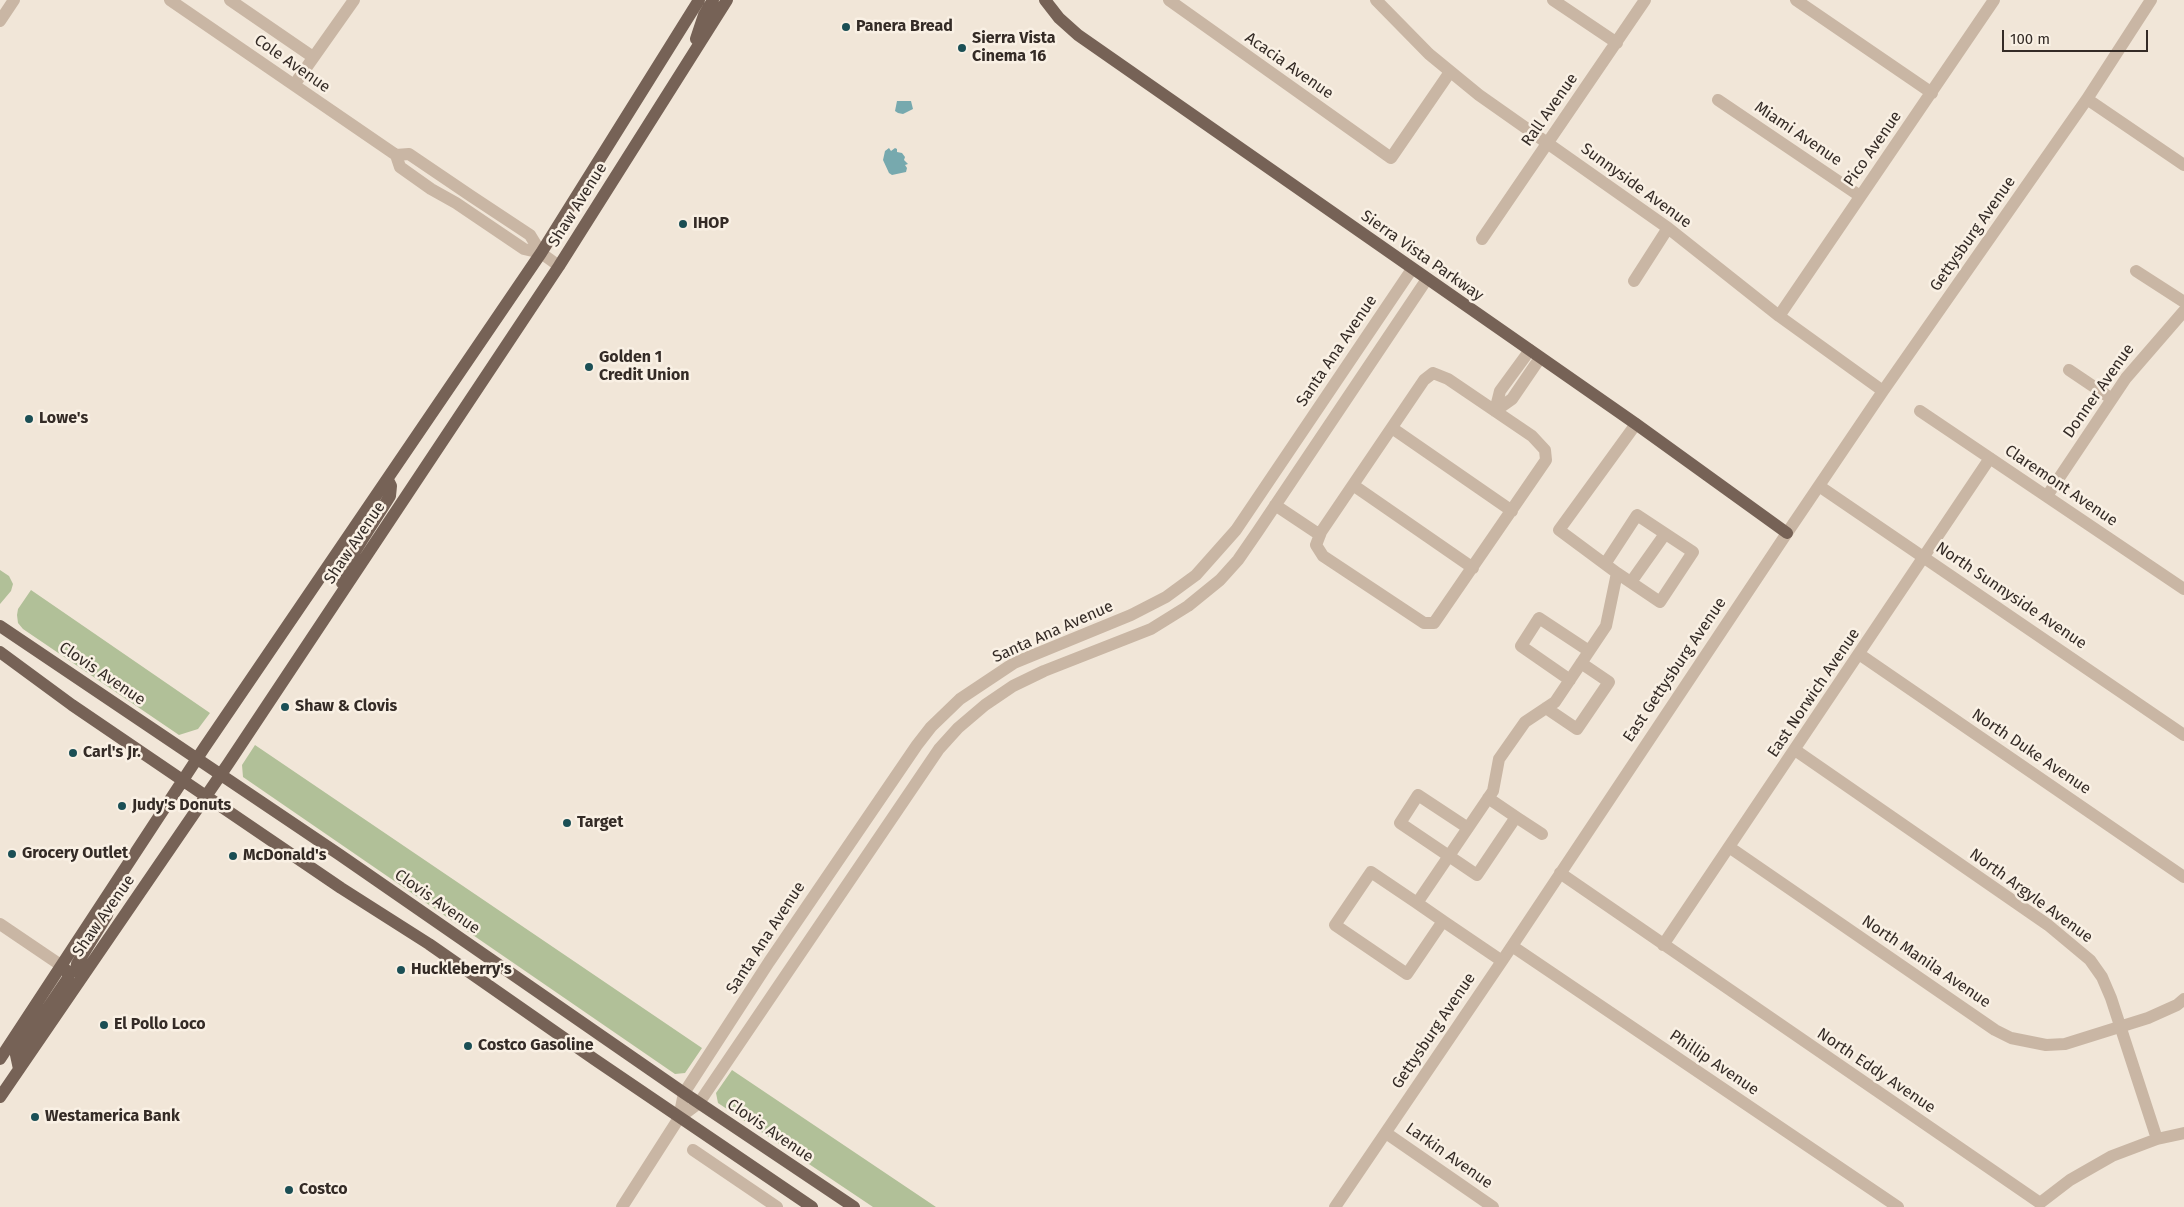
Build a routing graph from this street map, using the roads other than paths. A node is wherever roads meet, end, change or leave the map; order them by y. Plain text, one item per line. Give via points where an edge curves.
1 (14, 0) edge
2 (170, 0) edge
3 (230, 0) edge
4 (354, 0) edge
5 (699, 0) edge
6 (713, 0) edge
7 (727, 0) edge
8 (1045, 0) edge
9 (1169, 0) edge
10 (1376, 0) edge
11 (1553, 0) edge
12 (1645, 0) edge
13 (1796, 0) edge
14 (1994, 0) edge
15 (2151, 0) edge
16 (184, 4) edge
17 (0, 21) edge
18 (1617, 43) junction
19 (313, 58) junction
20 (690, 58) junction
21 (1450, 72) junction
22 (294, 85) junction
23 (1932, 93) junction
24 (2088, 99) junction
25 (1718, 100) dead end
26 (1547, 142) junction
27 (2184, 165) edge
28 (1860, 196) junction
29 (1668, 228) junction
30 (1482, 239) dead end
31 (541, 253) junction
32 (559, 266) junction
33 (1412, 268) junction
34 (2136, 271) dead end
35 (1428, 279) junction
36 (1634, 281) dead end
37 (2184, 302) edge
38 (2184, 311) edge
39 (1779, 316) junction
40 (1535, 354) junction
41 (2069, 370) dead end
42 (1883, 391) junction
43 (2112, 398) junction
44 (1495, 411) junction
45 (1920, 411) dead end
46 (1636, 424) junction
47 (1392, 428) junction
48 (1990, 458) junction
49 (388, 480) junction
50 (1353, 485) junction
51 (1818, 486) junction
52 (2047, 496) junction
53 (1275, 505) junction
54 (1512, 511) junction
55 (1787, 533) junction
56 (1665, 534) junction
57 (1320, 535) junction
58 (1924, 557) junction
59 (1605, 564) junction
60 (1472, 568) junction
61 (1617, 573) junction
62 (1631, 582) junction
63 (2184, 588) edge
64 (338, 598) junction
65 (0, 626) edge
66 (0, 652) edge
67 (1589, 652) junction
68 (1859, 654) junction
69 (1581, 663) junction
70 (1570, 680) junction
71 (1546, 708) junction
72 (2184, 735) edge
73 (1795, 750) junction
74 (198, 758) junction
75 (222, 774) junction
76 (183, 780) junction
77 (206, 796) junction
78 (1488, 798) junction
79 (1516, 817) junction
80 (1468, 828) junction
81 (1542, 834) dead end
82 (1729, 847) junction
83 (1449, 856) junction
84 (1560, 873) junction
85 (120, 874) junction
86 (2184, 877) edge
87 (1417, 903) junction
88 (1443, 921) junction
89 (0, 924) edge
90 (1663, 944) junction
91 (1512, 946) junction
92 (1502, 961) junction
93 (62, 966) junction
94 (81, 977) junction
95 (2184, 999) edge
96 (2122, 1026) junction
97 (0, 1059) edge
98 (19, 1069) junction
99 (684, 1093) junction
100 (0, 1097) edge
101 (699, 1103) junction
102 (680, 1118) junction
103 (1386, 1132) junction
104 (2184, 1133) edge
105 (2157, 1139) junction
106 (693, 1150) dead end
107 (762, 1203) edge
108 (622, 1207) edge
109 (777, 1207) edge
110 (812, 1207) edge
111 (854, 1207) edge
112 (1335, 1207) edge
113 (1494, 1207) edge
114 (1898, 1207) edge

1 - 17 street
2 - 16 street, Cole Avenue
3 - 19 street
4 - 19 street
5 - 31 main road, Shaw Avenue
6 - 20 main road via 704,15
7 - 20 main road, Shaw Avenue
8 - 33 main road, Sierra Vista Parkway via 1078,35
9 - 21 street, Acacia Avenue via 1391,158
10 - 21 street, Sunnyside Avenue
11 - 18 street
12 - 18 street, Rall Avenue
13 - 23 street
14 - 23 street, Pico Avenue
15 - 24 street, Gettysburg Avenue
16 - 22 street, Cole Avenue
18 - 26 street, Rall Avenue
19 - 22 street
20 - 32 main road, Shaw Avenue
21 - 26 street, Sunnyside Avenue
22 - 31 street, Cole Avenue via 396,155 400,167 431,189 524,249
23 - 28 street, Pico Avenue
24 - 27 street
24 - 42 street, Gettysburg Avenue
25 - 28 street, Miami Avenue
26 - 29 street, Sunnyside Avenue
26 - 30 street, Rall Avenue
28 - 39 street, Pico Avenue
29 - 36 street
29 - 39 street, Sunnyside Avenue
31 - 32 street, Cole Avenue
31 - 49 main road, Shaw Avenue
32 - 64 main road, Shaw Avenue
33 - 35 main road, Sierra Vista Parkway
33 - 99 street, Santa Ana Avenue via 1236,530 1196,574 1166,597 1131,615 1014,663 960,699 931,727 775,953
34 - 37 street
35 - 40 main road, Sierra Vista Parkway
35 - 53 street, Santa Ana Avenue
38 - 43 street, Donner Avenue via 2147,351
39 - 42 street, Sunnyside Avenue
40 - 44 street via 1500,391
40 - 46 main road, Sierra Vista Parkway
41 - 43 street
42 - 51 street, Gettysburg Avenue
43 - 52 street, Donner Avenue
44 - 47 street via 1448,379 1433,373 1424,380
44 - 54 street via 1532,436 1545,450 1546,460
45 - 48 street, Claremont Avenue
46 - 55 main road, Sierra Vista Parkway
46 - 59 street via 1559,530
47 - 50 street
47 - 54 street
48 - 52 street, Claremont Avenue
48 - 58 street, East Norwich Avenue
49 - 64 main road via 390,496 350,559
49 - 74 main road, Shaw Avenue
50 - 57 street
50 - 60 street
51 - 55 street, East Gettysburg Avenue
51 - 58 street, North Sunnyside Avenue
52 - 63 street, Claremont Avenue
53 - 57 street
53 - 101 street, Santa Ana Avenue via 1238,560 1208,591 1188,606 1139,634 1013,686 958,728 923,769
54 - 60 street
55 - 84 street, East Gettysburg Avenue
56 - 59 street via 1637,515
56 - 62 street
56 - 62 street via 1693,552 1660,602
57 - 60 street via 1316,545 1323,556 1424,623 1434,623
58 - 68 street, East Norwich Avenue
58 - 72 street, North Sunnyside Avenue
59 - 61 street
61 - 62 street
61 - 67 street via 1606,626
64 - 75 main road, Shaw Avenue
65 - 74 main road, Clovis Avenue
66 - 76 main road
67 - 69 street
67 - 70 street via 1539,618 1521,646
68 - 73 street, East Norwich Avenue
68 - 86 street, North Duke Avenue
69 - 70 street
69 - 71 street via 1609,682 1578,729
70 - 71 street via 1555,702
71 - 78 street via 1525,722 1499,759 1493,791
73 - 82 street, East Norwich Avenue
73 - 96 street, North Argyle Avenue via 2069,941 2090,960 2102,977
74 - 75 main road, Clovis Avenue
74 - 76 main road, Shaw Avenue
75 - 77 main road, Shaw Avenue
75 - 99 main road, Clovis Avenue
76 - 77 main road
76 - 85 main road, Shaw Avenue
77 - 94 main road, Shaw Avenue
77 - 102 main road via 421,938
78 - 79 street
78 - 80 street
79 - 81 street
79 - 83 street via 1477,875
80 - 83 street
80 - 83 street via 1418,795 1400,823
82 - 90 street, East Norwich Avenue
82 - 96 street, North Manila Avenue via 2011,1038 2046,1045 2065,1044
83 - 87 street
84 - 90 street, North Eddy Avenue
84 - 91 street, Gettysburg Avenue
85 - 93 main road, Shaw Avenue
85 - 94 main road via 107,915 77,964
87 - 88 street
87 - 88 street via 1370,872 1335,925 1407,974
88 - 92 street
89 - 93 street
90 - 105 street, North Eddy Avenue via 2040,1204 2090,1167
91 - 92 street, Gettysburg Avenue
91 - 114 street, Phillip Avenue
92 - 103 street, Gettysburg Avenue
93 - 97 main road, Shaw Avenue
93 - 98 main road via 68,972 68,978 16,1055
94 - 98 main road, Shaw Avenue
95 - 96 street, North Manila Avenue via 2148,1018
96 - 105 street, North Argyle Avenue
98 - 100 main road, Shaw Avenue
99 - 101 main road, Clovis Avenue
99 - 102 street, Santa Ana Avenue
101 - 102 street, Santa Ana Avenue
101 - 111 main road, Clovis Avenue
102 - 108 street, Santa Ana Avenue
102 - 110 main road
103 - 112 street, Gettysburg Avenue
103 - 113 street, Larkin Avenue
104 - 105 street, North Eddy Avenue
106 - 107 street
107 - 109 street

